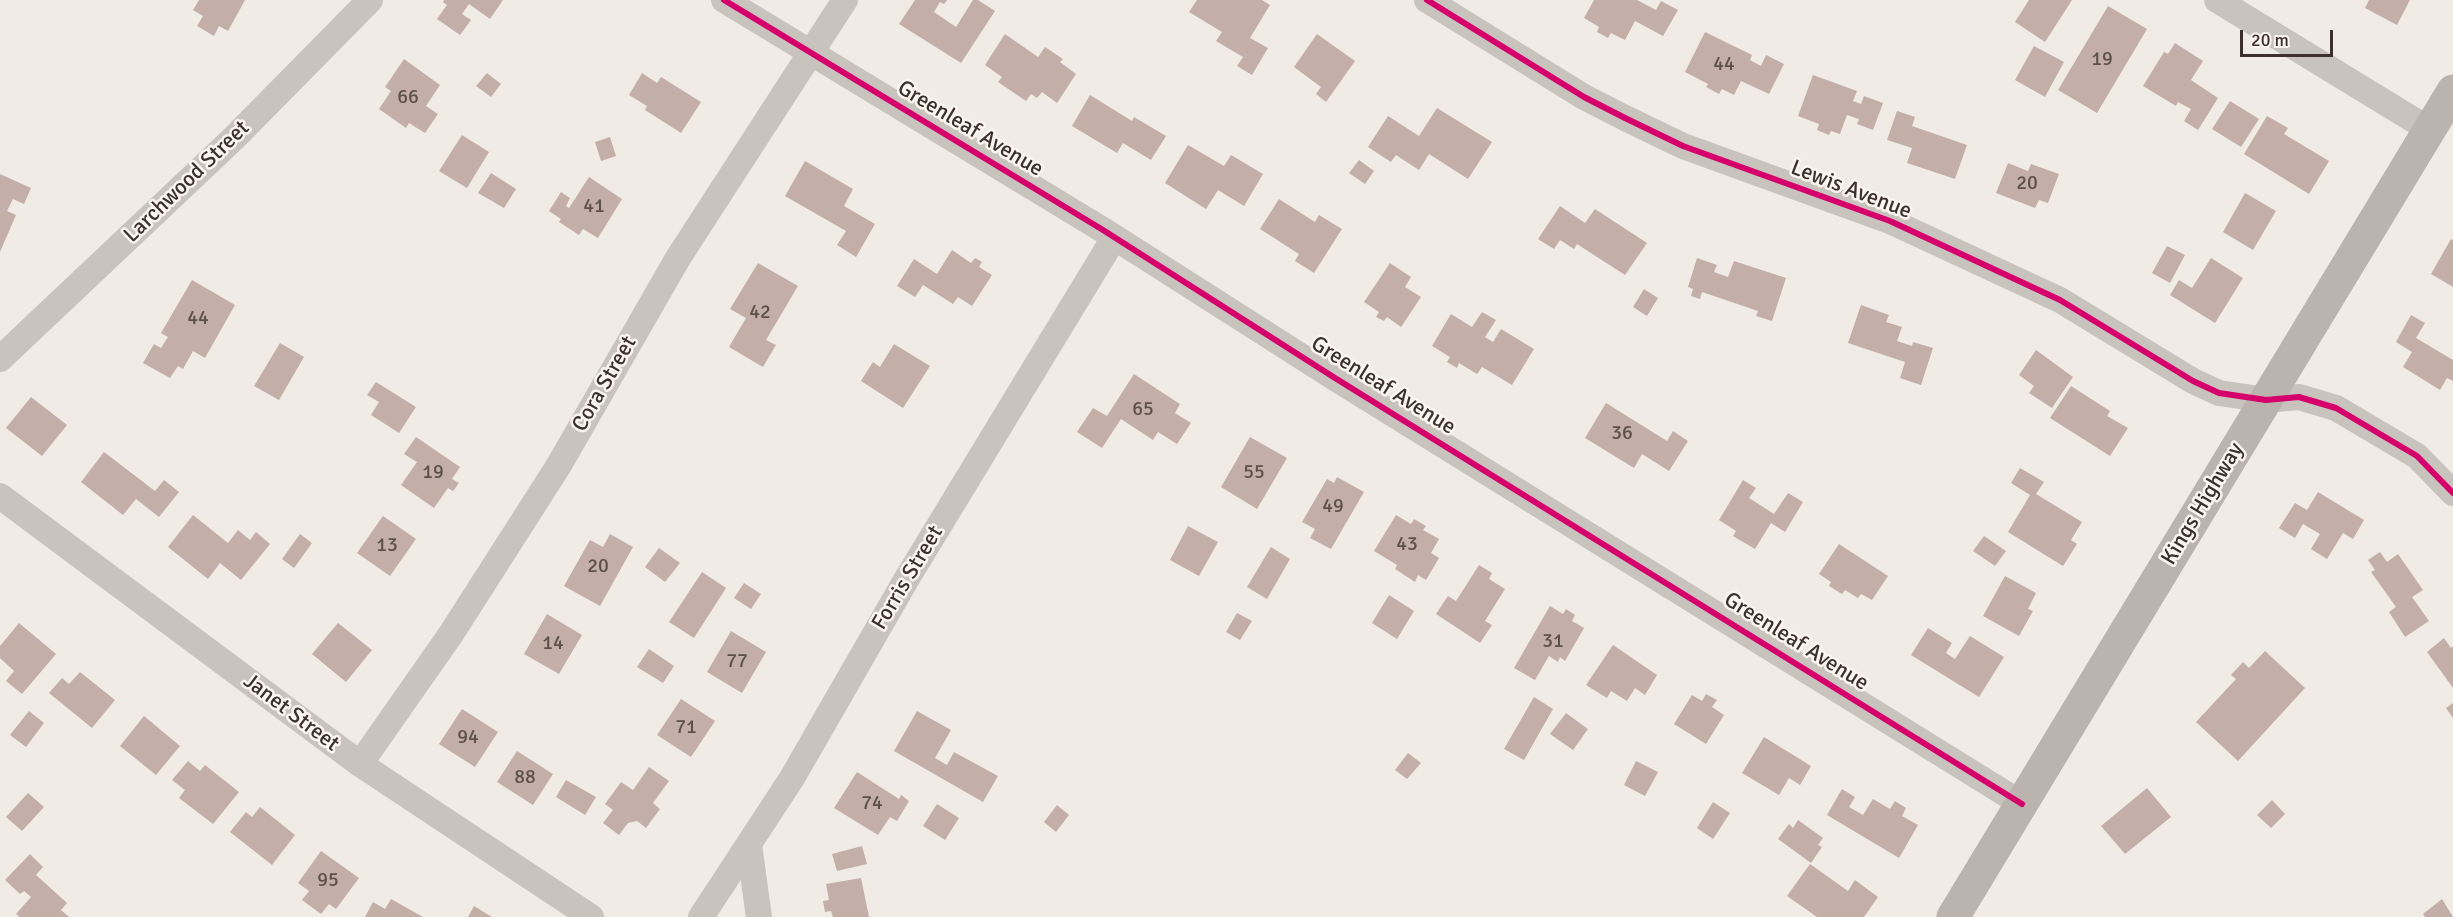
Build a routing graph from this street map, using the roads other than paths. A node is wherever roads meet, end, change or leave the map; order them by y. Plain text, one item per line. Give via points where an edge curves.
1 (370, 0) edge
2 (724, 0) edge
3 (845, 0) edge
4 (1427, 0) edge
5 (2217, 0) edge
6 (812, 53) junction
7 (2453, 91) edge
8 (2430, 130) junction
9 (1114, 238) junction
10 (0, 359) edge
11 (2266, 400) junction
12 (2453, 493) edge
13 (0, 496) edge
14 (360, 764) junction
15 (2022, 804) junction
16 (749, 845) junction
17 (591, 917) edge
18 (701, 917) edge
19 (759, 917) edge
20 (1953, 917) edge

1 - 10 street, Larchwood Street via 234,138
2 - 6 street, Greenleaf Avenue
3 - 6 street, Cora Street
4 - 11 street, Lewis Avenue via 1584,97 1673,141 1890,221 2060,300 2193,381 2225,395
5 - 8 street
6 - 9 street, Greenleaf Avenue
6 - 14 street, Cora Street via 678,258 558,465 451,633
7 - 8 main road, Kings Highway
8 - 11 main road, Kings Highway
9 - 15 street, Greenleaf Avenue
9 - 16 street, Forris Street
11 - 12 street, Lewis Avenue via 2300,397 2336,408 2417,456
11 - 15 main road, Kings Highway
13 - 14 street, Janet Street
14 - 17 street, Janet Street
15 - 20 main road, Kings Highway
16 - 18 street, Forris Street
16 - 19 street

